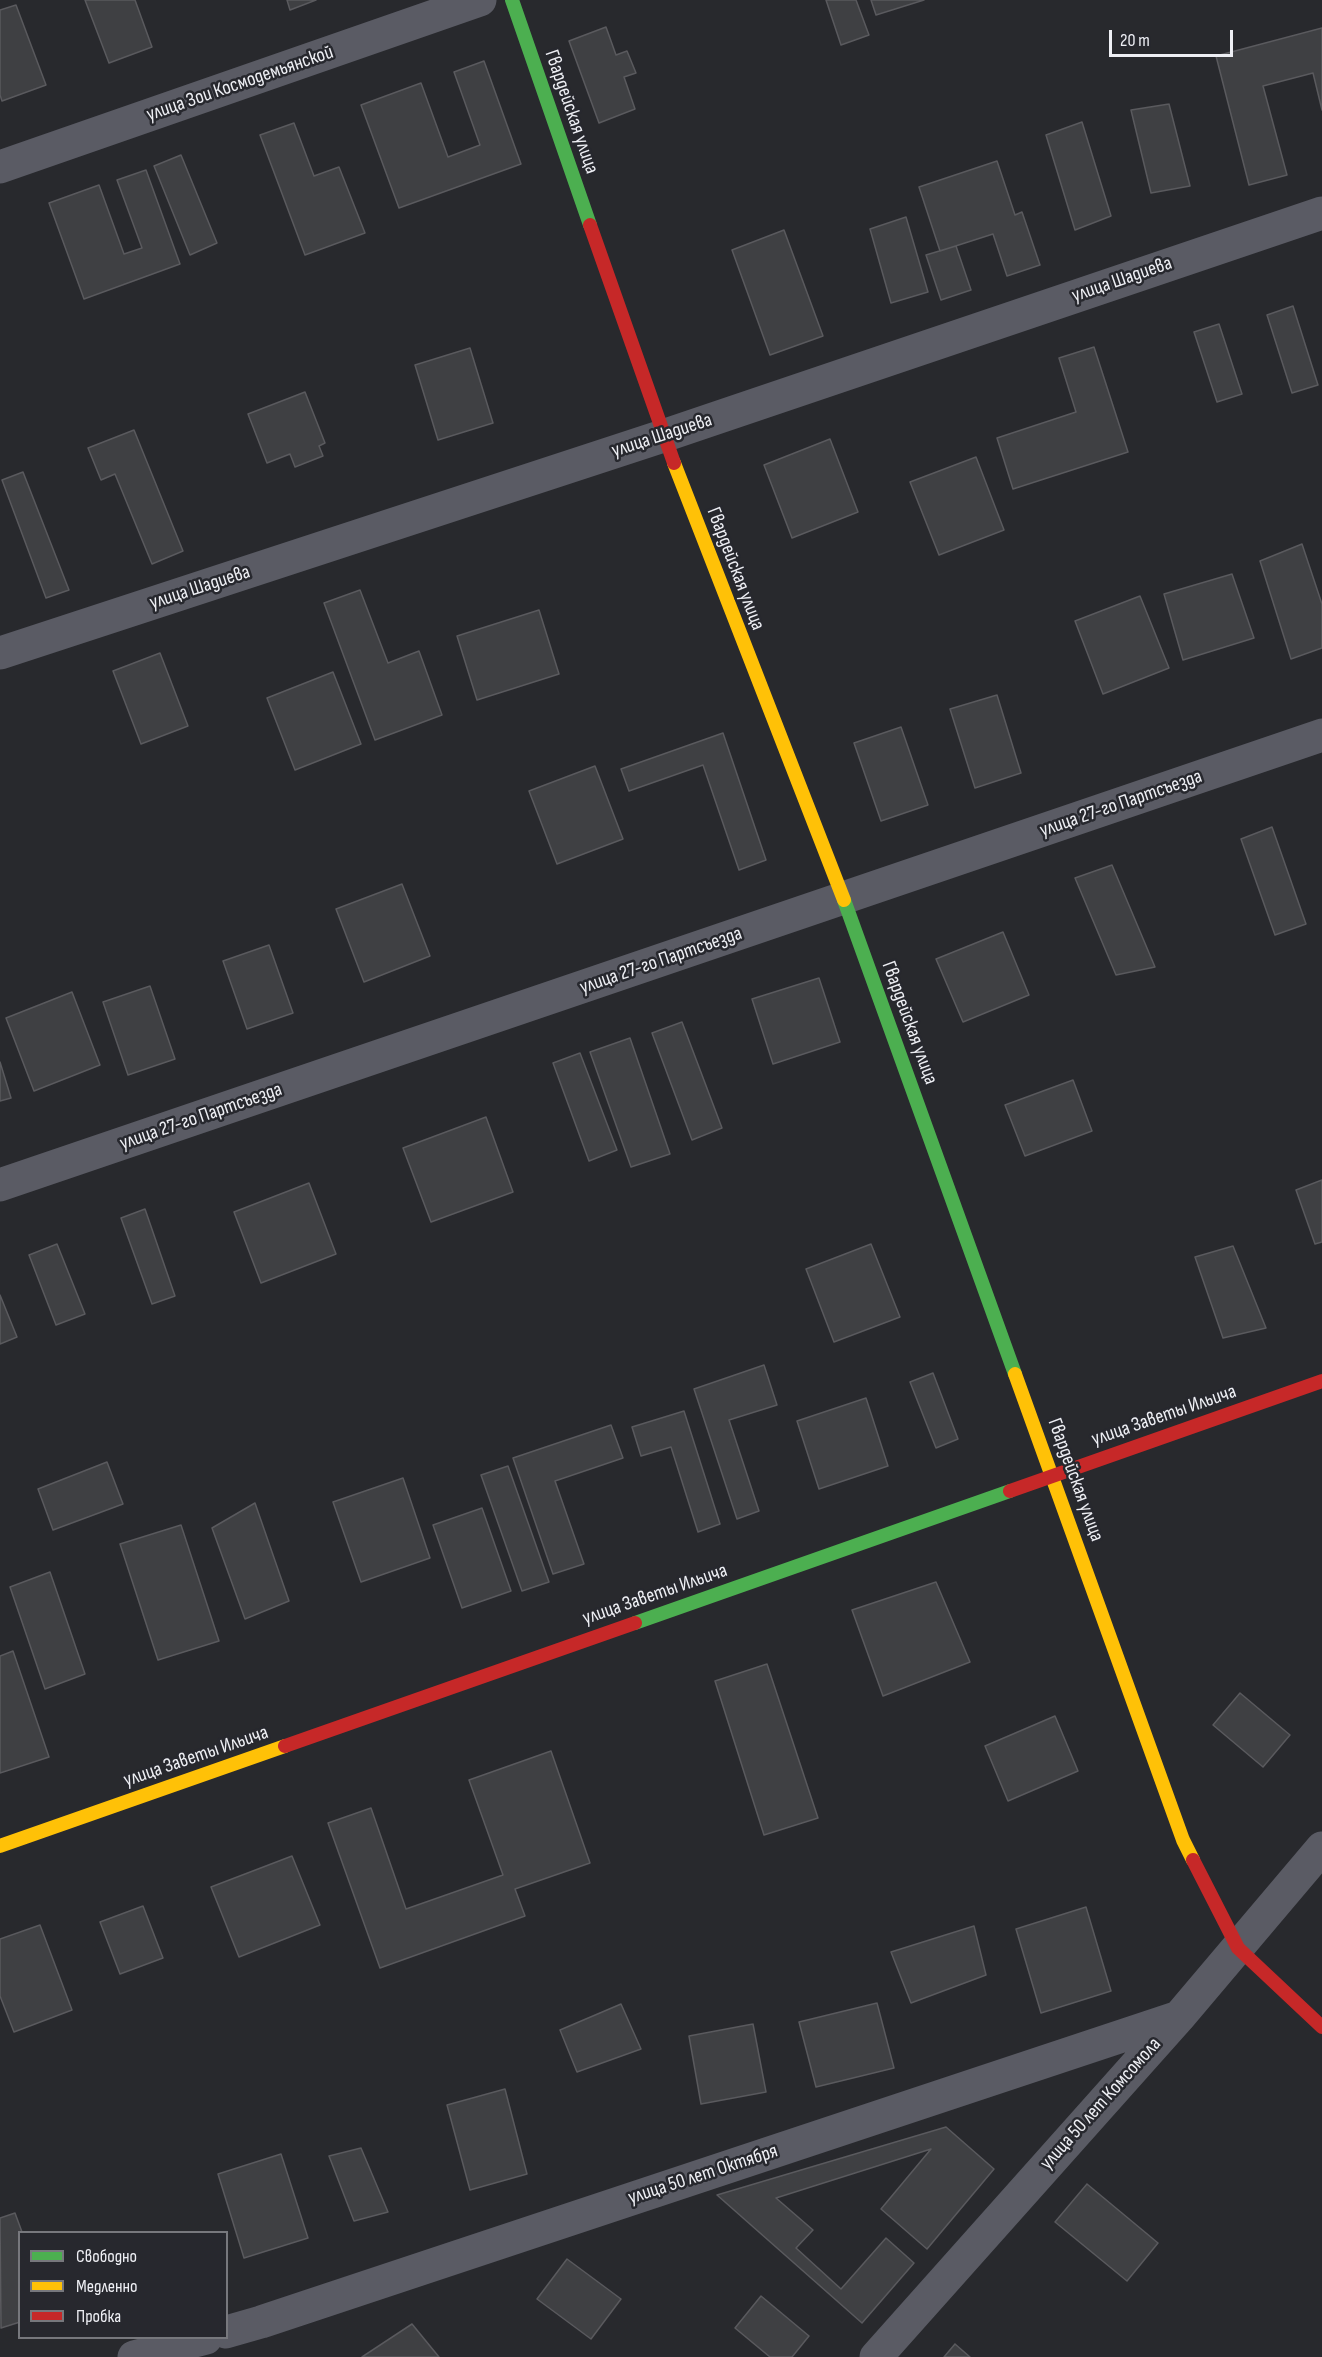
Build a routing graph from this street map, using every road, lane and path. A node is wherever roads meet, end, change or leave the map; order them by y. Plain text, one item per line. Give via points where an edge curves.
1 (480, 0) edge
2 (512, 0) edge
3 (0, 167) edge
4 (1322, 213) edge
5 (663, 436) junction
6 (0, 653) edge
7 (1322, 735) edge
8 (843, 899) junction
9 (0, 1185) edge
10 (1322, 1381) edge
11 (1053, 1476) junction
12 (0, 1846) edge
13 (1322, 1848) edge
14 (1238, 1948) junction
15 (1179, 2017) junction
16 (1322, 2026) edge
17 (261, 2322) junction
18 (228, 2331) edge
19 (199, 2339) edge
20 (134, 2357) edge
21 (231, 2357) edge
22 (876, 2357) edge

1 - 3 street, улица Зои Космодемьянской
2 - 5 street, Гвардейская улица
4 - 5 street, улица Шадиева
5 - 6 street, улица Шадиева
5 - 8 street, Гвардейская улица
7 - 8 street, улица 27-го Партсъезда
8 - 9 street, улица 27-го Партсъезда
8 - 11 street, Гвардейская улица
10 - 11 street, улица Заветы Ильича
11 - 12 street, улица Заветы Ильича
11 - 14 street, Гвардейская улица via 1183,1840
13 - 14 street, улица 50 лет Комсомола
14 - 15 street, улица 50 лет Комсомола
14 - 16 street, Гвардейская улица
15 - 17 street, улица 50 лет Октября
15 - 22 street, улица 50 лет Комсомола
17 - 18 street, улица 50 лет Октября
17 - 21 street
19 - 20 street

